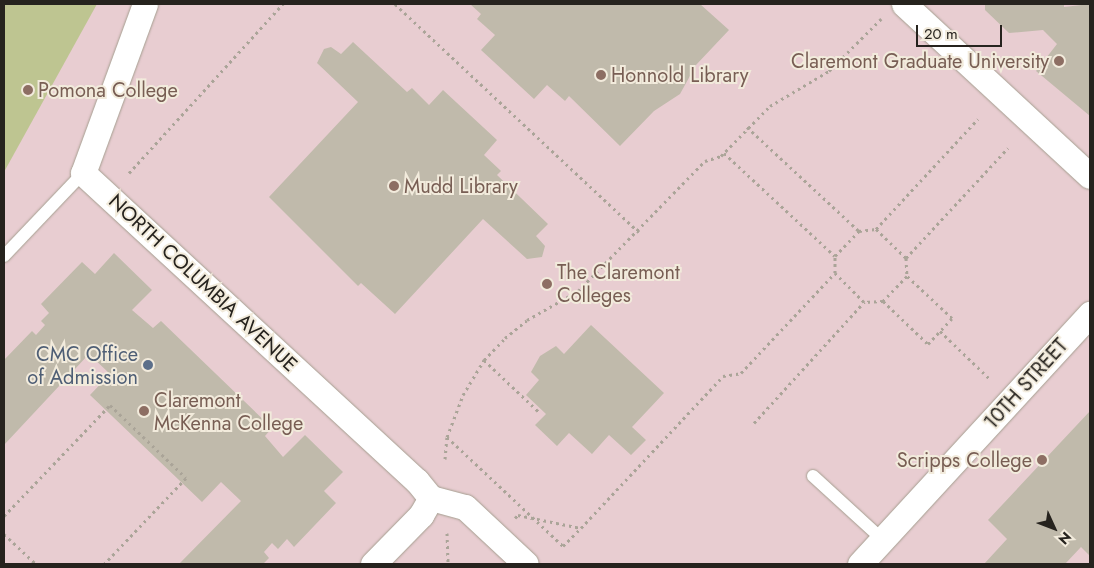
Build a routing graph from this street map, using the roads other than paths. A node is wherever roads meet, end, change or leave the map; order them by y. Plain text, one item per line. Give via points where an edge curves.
1 (145, 4) edge
2 (894, 10) edge
3 (84, 173) junction
4 (1090, 176) edge
5 (4, 256) edge
6 (1090, 314) edge
7 (813, 476) dead end
8 (431, 498) junction
9 (883, 540) junction
10 (373, 564) edge
11 (526, 564) edge
12 (860, 564) edge

1 - 3 street
2 - 4 street
3 - 5 lane
3 - 8 street, NORTH COLUMBIA AVENUE via 417,481
6 - 9 street, 10TH STREET
7 - 9 lane
8 - 10 street via 420,515
8 - 11 street via 465,507
9 - 12 street, 10TH STREET

